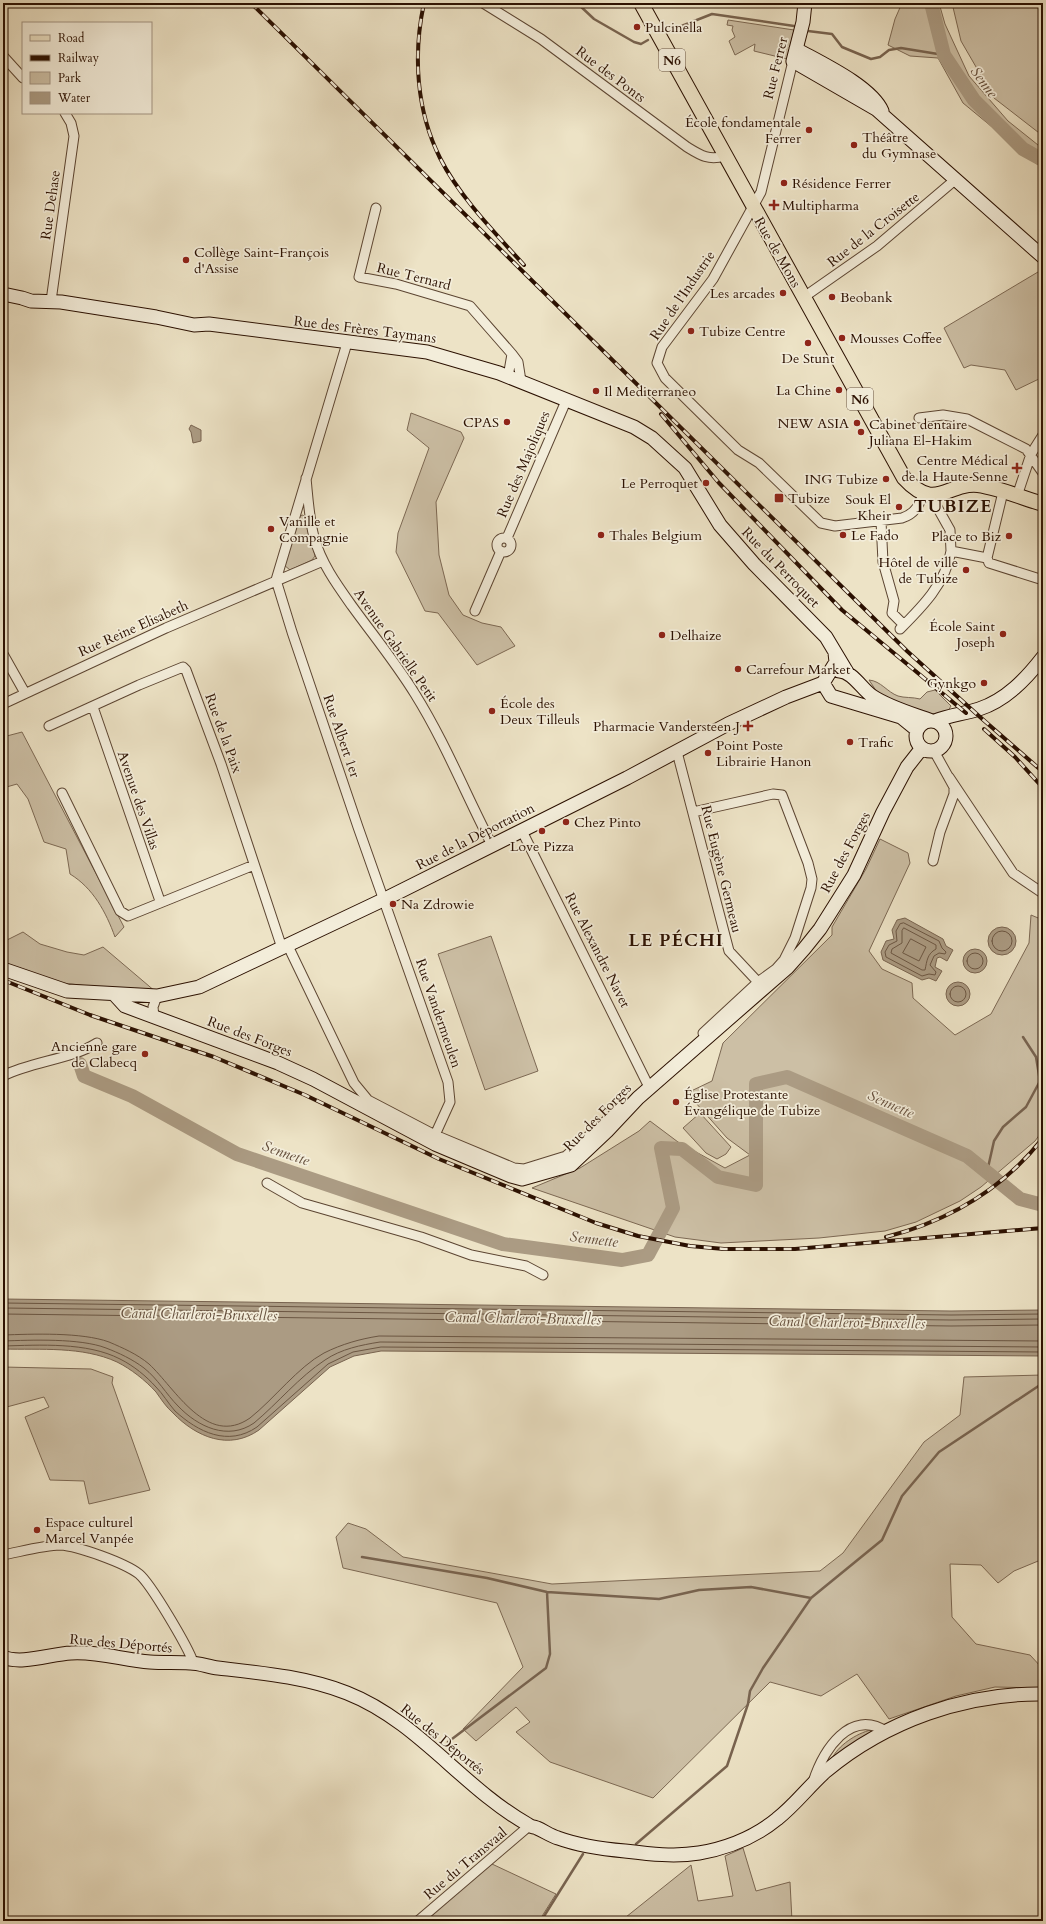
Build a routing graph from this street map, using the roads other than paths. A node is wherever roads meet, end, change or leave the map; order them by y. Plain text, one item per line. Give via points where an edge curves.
1 (483, 3) edge
2 (641, 3) edge
3 (805, 3) edge
4 (794, 55) junction
5 (3, 56) edge
6 (22, 77) edge
7 (66, 114) edge
8 (724, 156) junction
9 (956, 179) junction
10 (376, 208) dead end
11 (753, 209) junction
12 (1043, 256) edge
13 (3, 294) edge
14 (804, 297) junction
15 (51, 301) junction
16 (347, 343) junction
17 (512, 354) junction
18 (514, 379) junction
19 (566, 401) junction
20 (919, 418) dead end
21 (1043, 435) edge
22 (1031, 454) junction
23 (1043, 473) edge
24 (306, 478) junction
25 (1003, 492) junction
26 (930, 494) junction
27 (1017, 496) junction
28 (706, 501) joint
29 (1043, 504) edge
30 (881, 521) junction
31 (951, 550) junction
32 (988, 558) junction
33 (323, 561) junction
34 (276, 580) junction
35 (1043, 580) edge
36 (475, 611) dead end
37 (835, 653) junction
38 (3, 654) edge
39 (1043, 657) edge
40 (830, 672) junction
41 (847, 672) junction
42 (823, 683) junction
43 (25, 693) junction
44 (3, 704) edge
45 (93, 707) junction
46 (959, 715) junction
47 (934, 721) junction
48 (49, 726) dead end
49 (916, 730) junction
50 (946, 735) junction
51 (929, 750) junction
52 (677, 752) junction
53 (949, 777) junction
54 (62, 793) dead end
55 (693, 812) junction
56 (522, 831) junction
57 (492, 845) junction
58 (933, 861) dead end
59 (254, 865) junction
60 (1042, 892) dead end
61 (385, 899) junction
62 (160, 901) junction
63 (285, 947) junction
64 (782, 968) junction
65 (3, 969) edge
66 (758, 982) junction
67 (114, 994) junction
68 (157, 996) junction
69 (154, 1017) junction
70 (96, 1043) dead end
71 (3, 1076) edge
72 (647, 1084) junction
73 (368, 1100) junction
74 (353, 1101) junction
75 (435, 1135) junction
76 (267, 1183) dead end
77 (544, 1275) dead end
78 (3, 1555) edge
79 (3, 1657) edge
80 (193, 1662) junction
81 (1043, 1694) edge
82 (887, 1732) junction
83 (812, 1785) junction
84 (529, 1826) junction
85 (418, 1921) edge

1 - 8 street, Rue des Ponts via 541,39 686,147 705,158
2 - 8 main road, Rue de Mons / N6
3 - 4 street, Rue Ferrer
4 - 9 street via 865,97 885,119
4 - 11 street, Rue Ferrer via 762,192
5 - 6 street
7 - 15 street, Rue Dehase via 74,136
8 - 11 main road, Rue de Mons / N6
9 - 12 street
9 - 14 street, Rue de la Croisette via 878,246
10 - 17 street, Rue Ternard via 359,277 396,284 470,306
11 - 14 main road, Rue de Mons / N6
11 - 30 street, Rue de l'Industrie via 713,279 662,347 657,363 665,378 738,450 759,463 821,523 835,526
13 - 15 street, Rue des Frères Taymans via 31,302
14 - 26 main road, Rue de Mons / N6 via 904,478 910,485
15 - 16 street, Rue des Frères Taymans via 194,325 209,324
16 - 18 street, Rue des Frères Taymans via 427,352
16 - 24 street
17 - 18 street
17 - 18 street, Rue Ternard via 518,362
18 - 19 street, Rue des Frères Taymans
19 - 28 street, Rue des Frères Taymans via 634,427 652,438 685,468
19 - 36 street, Rue des Majoliques via 506,538 511,546 508,551 501,551
20 - 22 street via 943,415 963,418 1026,449
21 - 22 street
22 - 23 street
22 - 27 street
24 - 33 street, Avenue Gabrielle Petit via 314,538
24 - 34 street
25 - 26 main road via 975,485
25 - 27 main road
25 - 32 street
26 - 30 street via 910,516
26 - 31 street via 950,530
27 - 29 main road
28 - 37 street, Rue du Perroquet via 720,525 754,564 826,637
30 - 31 street via 883,562 894,601 892,613 902,627 932,595 948,566
31 - 32 street
32 - 35 street via 989,563
33 - 34 street, Rue Reine Elisabeth
33 - 57 street, Avenue Gabrielle Petit via 335,582 416,695
34 - 43 street, Rue Reine Elisabeth
34 - 61 street, Rue Albert 1er via 358,827
37 - 40 street via 836,662
37 - 41 street, Rue du Perroquet
38 - 43 street
39 - 46 street via 1026,678 996,701
40 - 41 street
40 - 42 street
41 - 47 street via 873,696
42 - 49 street via 832,696 901,716
42 - 52 street, Rue de la Déportation via 728,724
43 - 44 street, Rue Reine Elisabeth
45 - 48 street, Rue de la Paix
45 - 59 street, Rue de la Paix via 183,667 200,706
45 - 62 street, Avenue des Villas
46 - 47 street
46 - 50 street
47 - 49 street via 923,723
47 - 50 street via 943,726
49 - 51 street via 917,741
50 - 51 street via 943,745
51 - 53 street
51 - 64 street, Rue des Forges via 918,753 907,767 854,875 820,929
52 - 55 street, Rue Eugène Germeau
52 - 56 street, Rue de la Déportation
53 - 58 street via 954,794
53 - 60 street via 1013,873
54 - 62 street via 120,911 128,916
55 - 64 street, Rue des Forges via 773,794 782,795 785,799 812,879
55 - 66 street, Rue Eugène Germeau via 729,951
56 - 57 street, Rue de la Déportation
56 - 72 street, Rue Alexandre Navet
57 - 61 street, Rue de la Déportation
59 - 62 street
59 - 63 street, Rue de la Paix
61 - 63 street, Rue de la Déportation
61 - 75 street, Rue Vandermeulen via 449,1088 450,1102
63 - 68 street, Rue de la Déportation via 199,987
63 - 73 street, Rue des Forges via 354,1083
64 - 66 street, Rue des Forges
64 - 74 street, Rue des Forges via 644,1093 578,1159 571,1165 543,1174 522,1179 512,1176 435,1144
65 - 67 street, Rue de la Déportation via 67,991
66 - 72 street, Rue des Forges
67 - 68 street, Rue de la Déportation
67 - 69 street, Rue des Forges via 124,1006
68 - 69 street via 153,1007
69 - 74 street, Rue des Forges via 278,1063
70 - 71 street via 77,1052
72 - 75 street, Rue des Forges via 566,1156 524,1169 514,1168
73 - 74 street
73 - 75 street, Rue des Forges
76 - 77 street via 302,1202 421,1237 471,1255 526,1266
78 - 80 street via 60,1545 81,1549 128,1567 140,1575 152,1592 189,1651
79 - 80 street, Rue des Déportés via 18,1660 72,1653 152,1662
80 - 84 street, Rue des Déportés via 208,1667 284,1675 350,1694 413,1732 502,1807
81 - 82 street, Rue des Déportés via 1007,1695 943,1708
82 - 83 street, Rue des Déportés via 844,1757
82 - 83 street, Rue des Déportés via 872,1724 862,1724 844,1732 828,1747
83 - 84 street, Rue des Déportés via 778,1819 753,1836 731,1846 699,1853 662,1855 598,1849 554,1837
84 - 85 street, Rue du Transvaal

